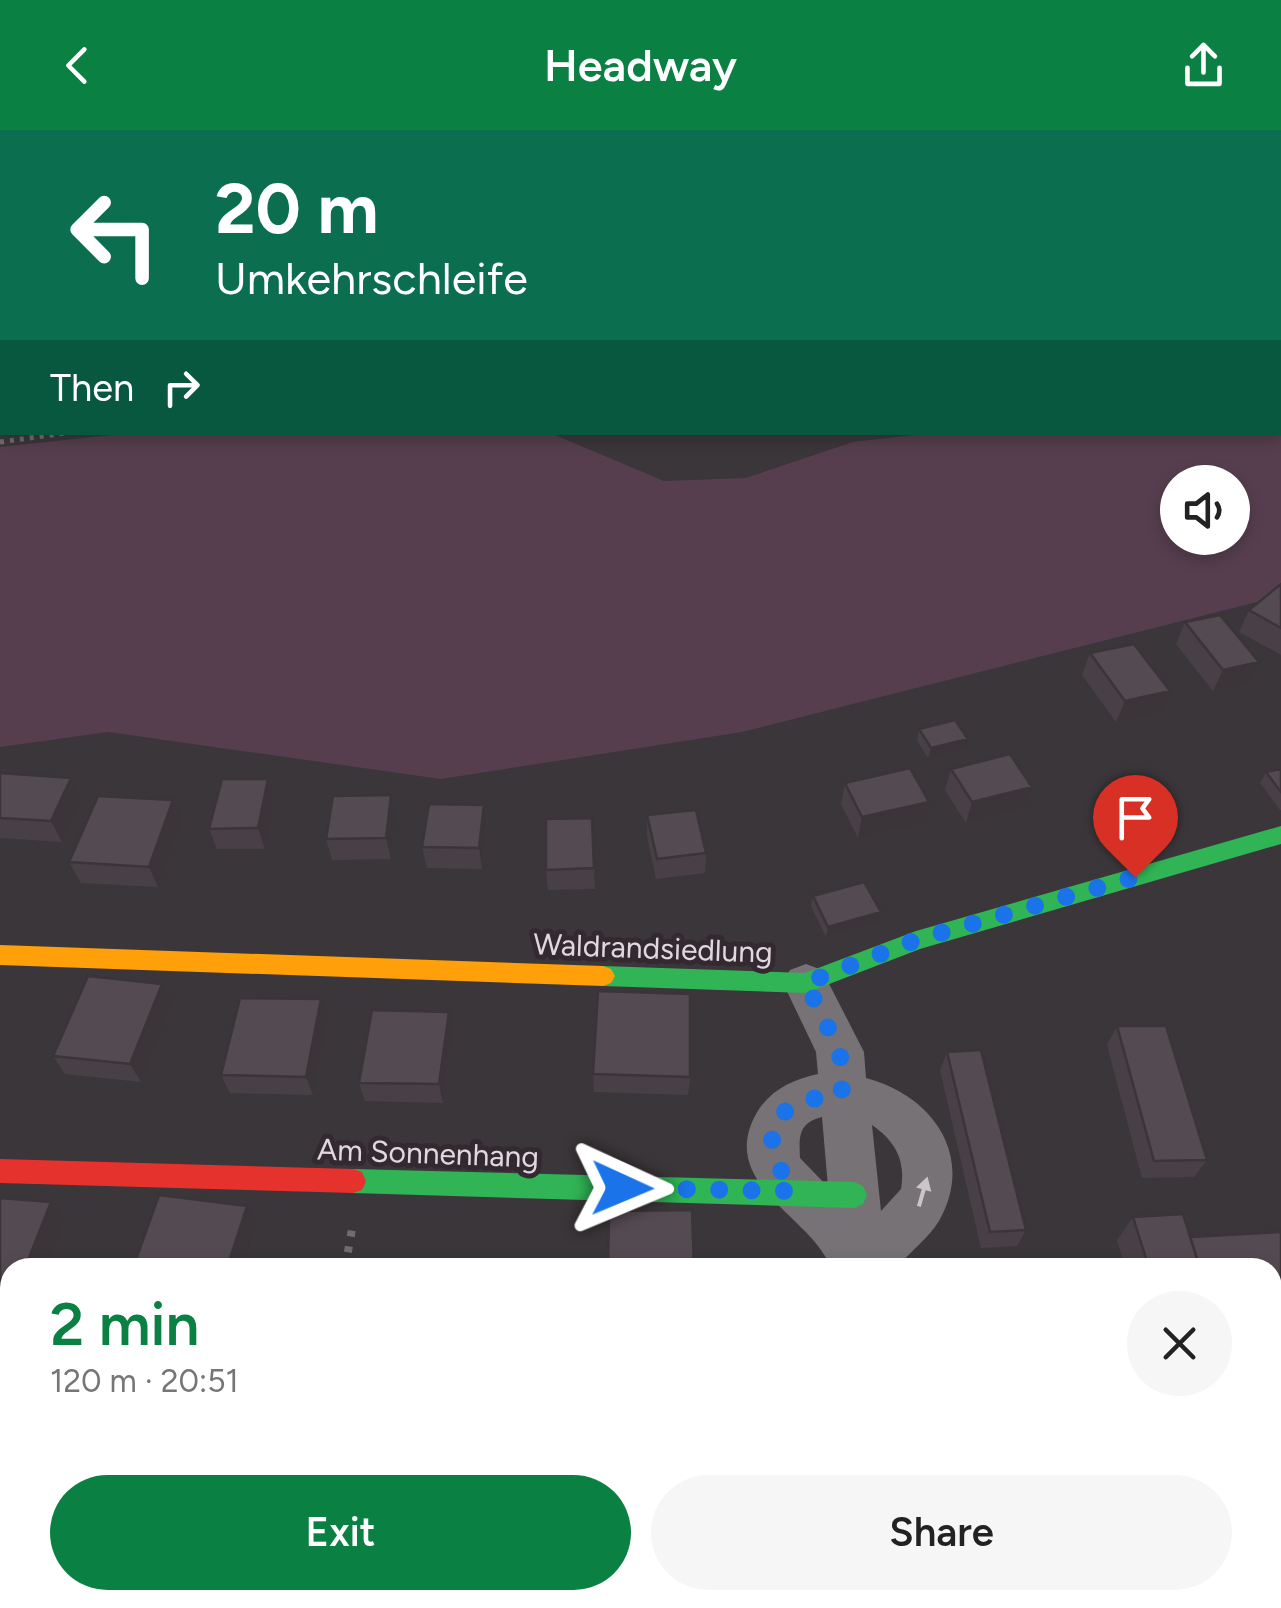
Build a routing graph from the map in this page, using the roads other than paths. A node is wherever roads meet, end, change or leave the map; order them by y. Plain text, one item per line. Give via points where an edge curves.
1 (1281, 835) edge
2 (0, 956) edge
3 (806, 983) junction
4 (842, 1094) junction
5 (0, 1171) edge
6 (793, 1191) junction
7 (854, 1195) junction
8 (856, 1258) edge
9 (860, 1258) edge
10 (868, 1258) edge

1 - 3 street, Waldrandsiedlung via 916,940
2 - 3 street, Waldrandsiedlung
3 - 4 street via 840,1052
4 - 6 street via 800,1101 778,1118 775,1158
4 - 7 street
10 -> 4 street via 920,1206 928,1164 912,1130 889,1106
5 - 6 street, Am Sonnenhang
6 - 7 street, Am Sonnenhang
6 - 8 street via 836,1226
7 - 9 street

